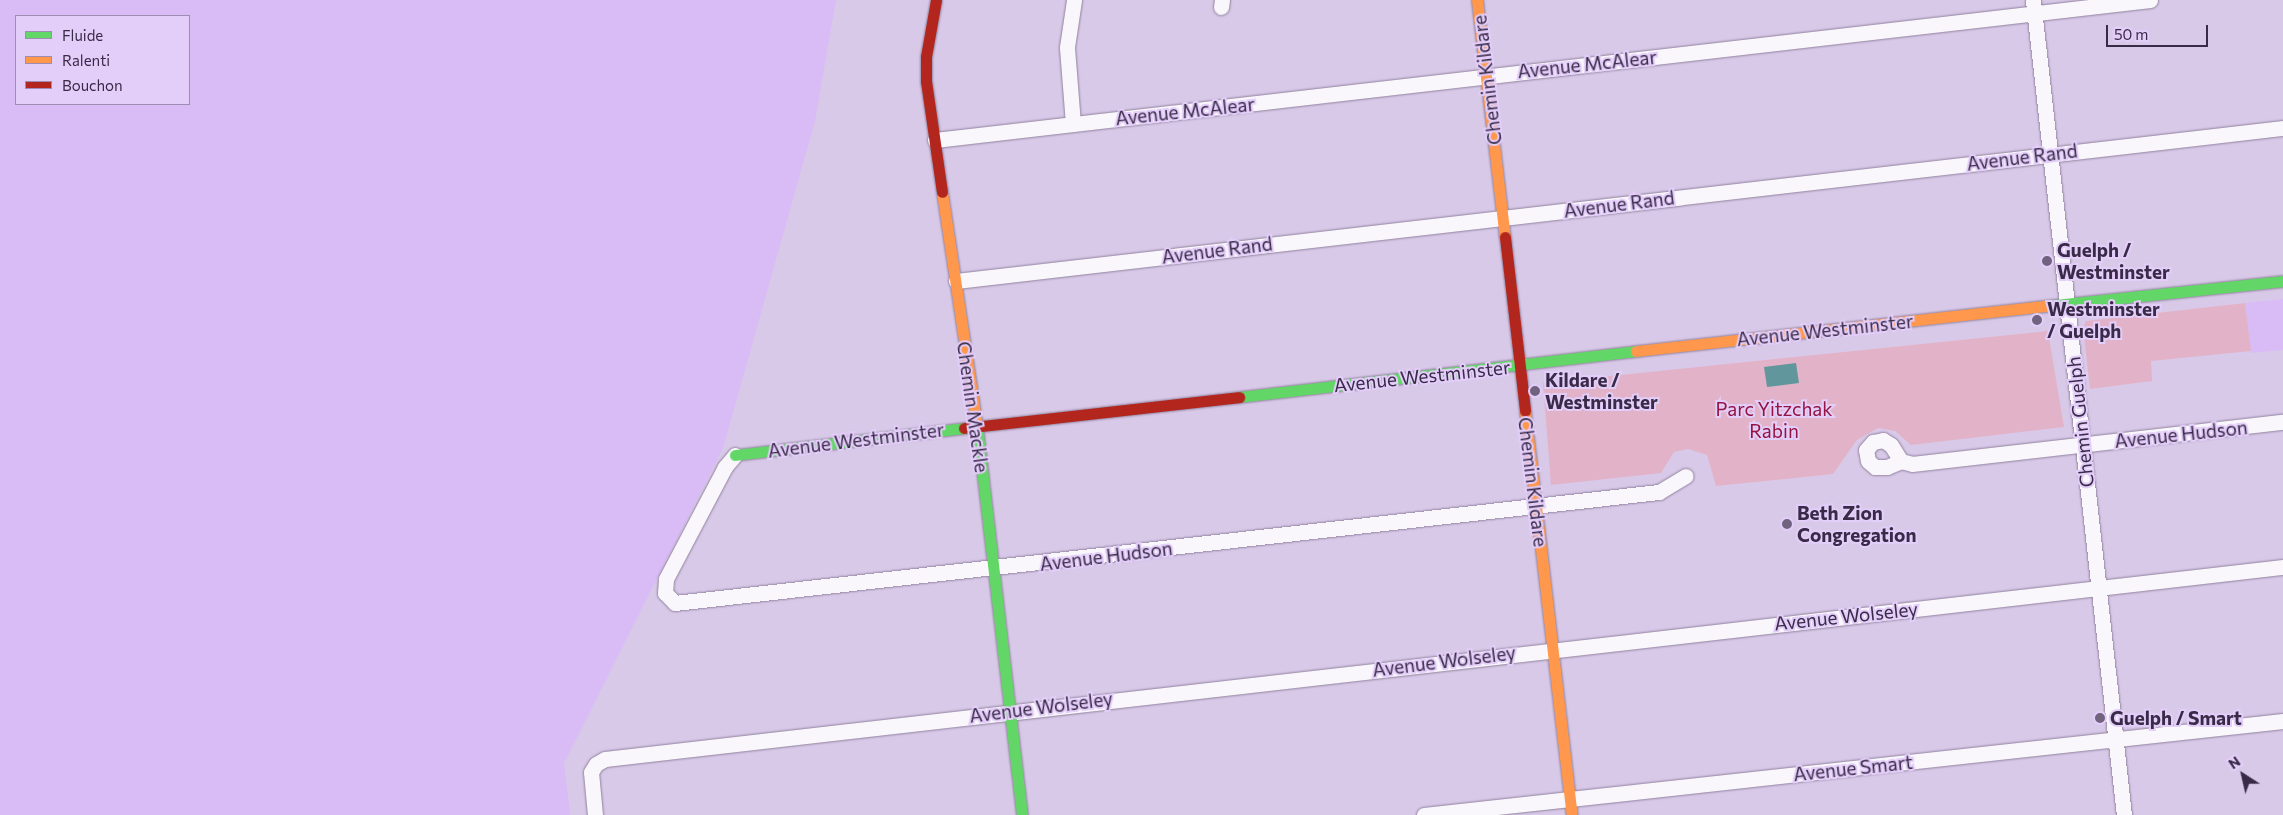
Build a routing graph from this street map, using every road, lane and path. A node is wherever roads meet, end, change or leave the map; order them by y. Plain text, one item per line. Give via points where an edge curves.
1 (936, 0) edge
2 (1074, 0) edge
3 (1478, 0) edge
4 (2150, 0) edge
5 (2033, 7) edge
6 (1486, 77) junction
7 (1073, 124) junction
8 (2283, 128) edge
9 (935, 140) junction
10 (2050, 154) junction
11 (1504, 218) junction
12 (2283, 280) edge
13 (956, 281) junction
14 (2067, 304) junction
15 (1520, 364) junction
16 (2283, 422) edge
17 (977, 426) junction
18 (2082, 444) junction
19 (735, 455) joint
20 (1901, 460) dead end
21 (1686, 476) dead end
22 (1535, 507) junction
23 (2283, 567) edge
24 (993, 569) junction
25 (2098, 588) junction
26 (677, 603) joint
27 (1554, 649) junction
28 (1010, 711) junction
29 (2283, 721) edge
30 (2115, 739) junction
31 (1570, 799) junction
32 (595, 815) edge
33 (1022, 815) edge
34 (1424, 815) edge
35 (1572, 815) edge
36 (2124, 815) edge

1 - 9 street, Chemin Mackle via 926,65
2 - 7 street via 1067,47
3 - 6 street, Chemin Kildare
4 - 5 street, Avenue McAlear
5 - 6 street, Avenue McAlear
5 - 10 street, Chemin Guelph
6 - 7 street, Avenue McAlear
6 - 11 street, Chemin Kildare
7 - 9 street, Avenue McAlear
8 - 10 street, Avenue Rand
9 - 13 street, Chemin Mackle
10 - 11 street, Avenue Rand
10 - 14 street, Chemin Guelph
11 - 13 street, Avenue Rand
11 - 15 street, Chemin Kildare
12 - 14 street, Avenue Westminster
13 - 17 street, Chemin Mackle
14 - 15 street, Avenue Westminster
14 - 18 street, Chemin Guelph
15 - 17 street, Avenue Westminster
15 - 22 street, Chemin Kildare
16 - 18 street, Avenue Hudson
17 - 19 street, Avenue Westminster
17 - 24 street, Chemin Mackle
18 - 20 street, Avenue Hudson via 1912,464
18 - 25 street, Chemin Guelph
19 - 26 street, Avenue Westminster via 725,467 666,579 666,596
21 - 22 street, Avenue Hudson via 1659,492
22 - 24 street, Avenue Hudson
22 - 27 street, Chemin Kildare
23 - 25 street, Avenue Wolseley
24 - 26 street, Avenue Hudson
24 - 28 street, Chemin Mackle
25 - 27 street, Avenue Wolseley
25 - 30 street, Chemin Guelph
27 - 28 street, Avenue Wolseley
27 - 31 street, Chemin Kildare
28 - 32 street, Avenue Wolseley via 605,759 591,772
28 - 33 street, Chemin Mackle
29 - 30 street, Avenue Smart
30 - 31 street, Avenue Smart
30 - 36 street, Chemin Guelph
31 - 34 street, Avenue Smart
31 - 35 street, Chemin Kildare

